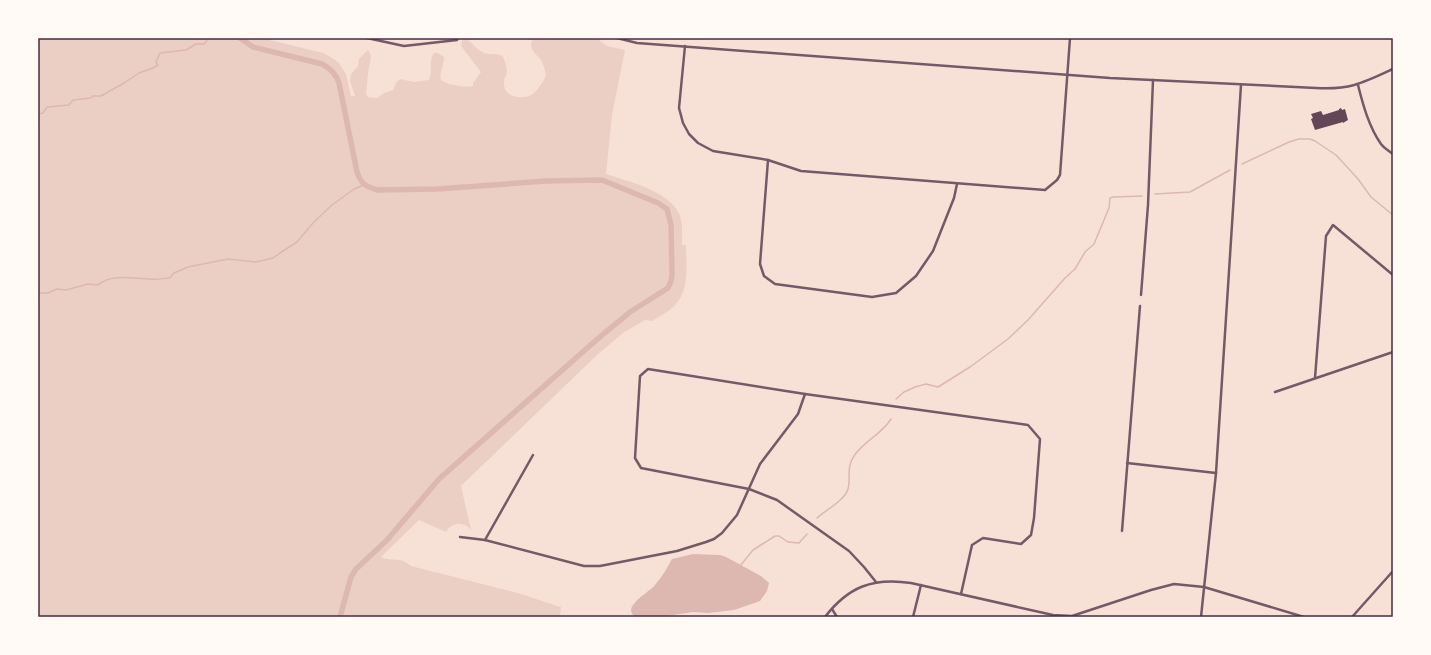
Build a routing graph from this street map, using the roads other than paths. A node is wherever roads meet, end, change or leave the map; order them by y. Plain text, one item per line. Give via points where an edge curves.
1 (367, 38) edge
2 (458, 38) edge
3 (617, 38) edge
4 (1070, 38) edge
5 (685, 46) junction
6 (1393, 69) edge
7 (1067, 75) junction
8 (1154, 80) junction
9 (1241, 85) junction
10 (1358, 85) junction
11 (1393, 154) edge
12 (768, 160) junction
13 (957, 184) junction
14 (1393, 275) edge
15 (1141, 295) dead end
16 (1140, 306) dead end
17 (1393, 352) edge
18 (1315, 378) junction
19 (1275, 392) dead end
20 (805, 394) junction
21 (533, 455) dead end
22 (1127, 463) junction
23 (1216, 473) junction
24 (749, 489) junction
25 (1122, 532) dead end
26 (460, 537) dead end
27 (485, 540) junction
28 (1393, 571) edge
29 (876, 582) junction
30 (921, 585) junction
31 (1204, 587) junction
32 (961, 594) junction
33 (831, 609) junction
34 (825, 617) edge
35 (837, 617) edge
36 (913, 617) edge
37 (1201, 617) edge
38 (1304, 617) edge
39 (1352, 617) edge

1 - 2 street via 404,46
3 - 5 street via 637,43
4 - 7 street
5 - 7 street
5 - 12 street via 679,108 689,134 698,143 713,151
6 - 10 street
7 - 8 street
7 - 13 street via 1060,174 1052,185 1045,190
8 - 9 street
8 - 15 street
9 - 10 street via 1328,89
9 - 23 street
10 - 11 street via 1372,127 1381,144
12 - 13 street via 801,171
12 - 13 street via 760,264 764,276 775,284 872,297 896,293 916,276 933,251
14 - 18 street via 1332,225 1326,236
16 - 22 street
17 - 18 street
18 - 19 street
20 - 24 street via 798,414 760,464
20 - 24 street via 648,369 640,376 635,458 641,468
20 - 32 street via 1028,425 1040,439 1031,535 1021,544 983,538 972,545
21 - 27 street
22 - 23 street
22 - 25 street
23 - 31 street
24 - 27 street via 737,515 714,539 677,551 600,566 584,566
24 - 29 street via 784,504 842,545
26 - 27 street
28 - 39 street
29 - 30 street via 898,581
29 - 33 street via 846,594
30 - 32 street
30 - 36 street
31 - 32 street via 1174,584 1072,616 1053,615
31 - 37 street
31 - 38 street
33 - 34 street
33 - 35 street

